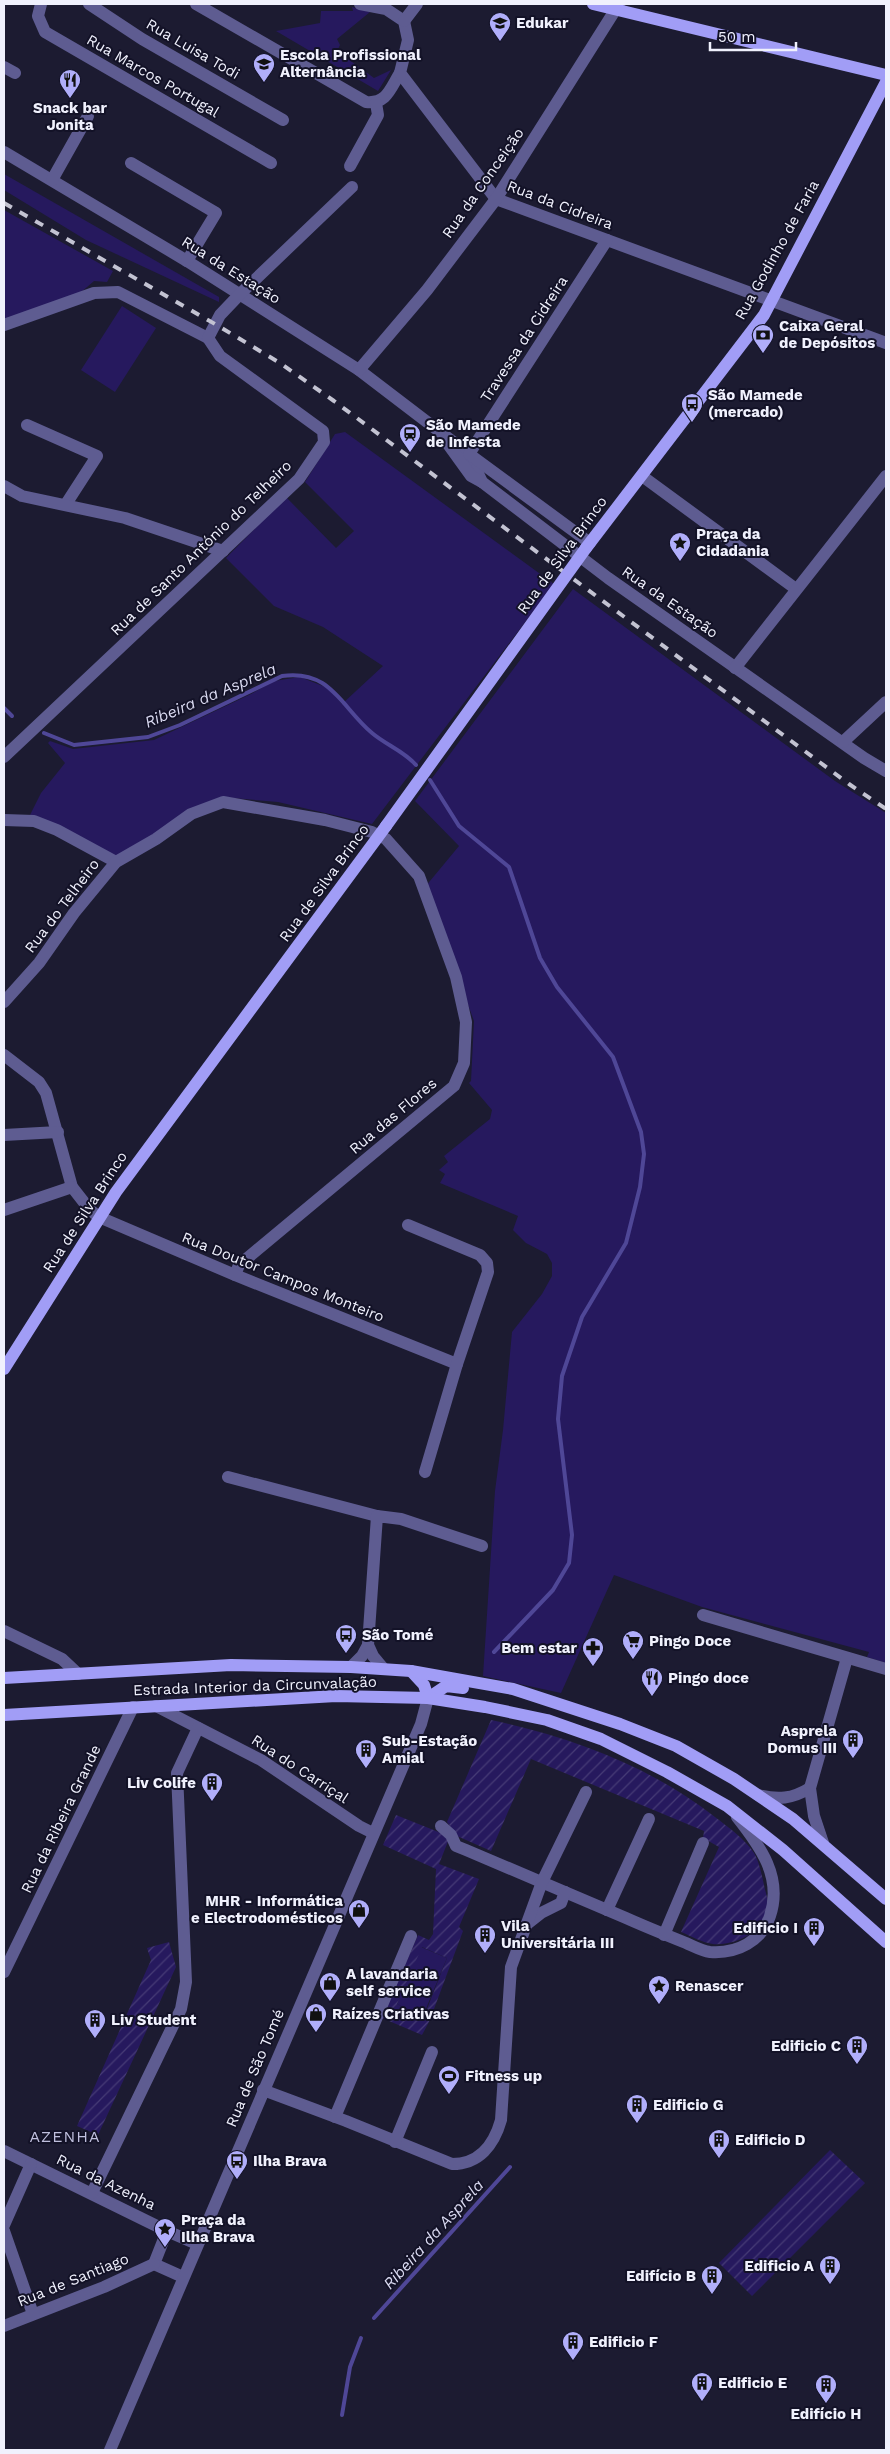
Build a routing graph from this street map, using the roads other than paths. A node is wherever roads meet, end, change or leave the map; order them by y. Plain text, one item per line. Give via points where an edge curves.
1 (41, 4) edge
2 (90, 4) edge
3 (196, 4) edge
4 (360, 4) edge
5 (417, 4) edge
6 (593, 4) edge
7 (618, 7) edge
8 (404, 21) junction
9 (4, 67) edge
10 (16, 73) dead end
11 (400, 73) junction
12 (886, 75) edge
13 (886, 82) edge
14 (376, 103) junction
15 (88, 116) dead end
16 (283, 120) dead end
17 (4, 152) edge
18 (131, 163) dead end
19 (271, 163) dead end
20 (350, 166) dead end
21 (52, 180) junction
22 (352, 187) dead end
23 (496, 199) junction
24 (607, 240) junction
25 (187, 261) junction
26 (240, 294) junction
27 (770, 302) junction
28 (4, 325) edge
29 (208, 338) junction
30 (886, 342) edge
31 (359, 370) junction
32 (27, 425) dead end
33 (682, 425) joint
34 (434, 427) junction
35 (469, 454) junction
36 (642, 476) junction
37 (886, 476) edge
38 (482, 482) junction
39 (4, 486) edge
40 (66, 504) junction
41 (588, 546) junction
42 (223, 550) junction
43 (796, 590) junction
44 (735, 668) junction
45 (886, 702) edge
46 (843, 742) junction
47 (4, 757) edge
48 (886, 770) edge
49 (4, 820) edge
50 (382, 830) junction
51 (116, 862) junction
52 (4, 1002) edge
53 (4, 1055) edge
54 (58, 1132) junction
55 (4, 1135) edge
56 (72, 1187) junction
57 (4, 1210) edge
58 (99, 1217) junction
59 (408, 1226) dead end
60 (235, 1275) junction
61 (457, 1364) junction
62 (4, 1369) edge
63 (426, 1472) dead end
64 (228, 1478) dead end
65 (377, 1516) junction
66 (482, 1546) dead end
67 (703, 1615) dead end
68 (4, 1631) edge
69 (368, 1645) junction
70 (847, 1658) junction
71 (351, 1666) junction
72 (383, 1668) junction
73 (886, 1669) edge
74 (411, 1671) junction
75 (78, 1674) junction
76 (4, 1678) edge
77 (513, 1689) junction
78 (428, 1698) junction
79 (156, 1706) junction
80 (134, 1707) junction
81 (4, 1715) edge
82 (198, 1728) junction
83 (810, 1788) junction
84 (586, 1792) dead end
85 (758, 1795) junction
86 (727, 1806) junction
87 (649, 1819) dead end
88 (441, 1826) dead end
89 (373, 1833) junction
90 (704, 1843) dead end
91 (823, 1843) junction
92 (542, 1882) junction
93 (565, 1892) junction
94 (886, 1899) edge
95 (589, 1902) junction
96 (556, 1906) junction
97 (607, 1910) junction
98 (527, 1924) junction
99 (664, 1935) junction
100 (411, 1936) dead end
101 (886, 1942) edge
102 (4, 1972) edge
103 (432, 2052) dead end
104 (263, 2090) junction
105 (335, 2117) junction
106 (395, 2142) junction
107 (4, 2151) edge
108 (31, 2164) junction
109 (92, 2193) junction
110 (4, 2225) edge
111 (167, 2230) junction
112 (4, 2231) edge
113 (197, 2244) junction
114 (154, 2264) junction
115 (183, 2277) junction
116 (33, 2314) junction
117 (4, 2326) edge
118 (110, 2450) edge

1 - 19 street, Rua Marcos Portugal via 38,16 45,32
2 - 16 street, Rua Luisa Todi via 142,39
3 - 14 street via 366,102
4 - 8 street via 386,9
5 - 8 street
6 - 7 main road
7 - 12 main road
7 - 23 street, Rua da Conceição
8 - 11 street via 408,40
9 - 10 street
11 - 14 street via 384,100
11 - 23 street, Rua da Cidreira
13 - 27 main road, Rua Godinho de Faria
14 - 20 street via 378,115
15 - 21 street
17 - 21 street, Rua da Estação
18 - 25 street via 216,213
21 - 25 street, Rua da Estação
22 - 26 street
23 - 24 street, Rua da Cidreira
23 - 31 street, Rua da Conceição via 427,290
24 - 27 street, Rua da Cidreira
24 - 35 street, Travessa da Cidreira
25 - 26 street, Rua da Estação
26 - 29 street via 220,315
26 - 31 street, Rua da Estação
27 - 30 street, Rua da Cidreira
27 - 33 main road, Rua Godinho de Faria via 764,315
28 - 29 street via 94,293 118,292
29 - 42 street, Rua de Santo António do Telheiro via 220,356 323,431 324,442 299,479
31 - 34 street, Rua da Estação
32 - 40 street via 97,456
33 - 36 main road, Rua de Silva Brinco
34 - 35 street, Rua da Estação
34 - 38 street, Rua da Estação via 471,476
35 - 38 street, Rua da Estação
35 - 41 street, Rua da Estação
36 - 41 main road, Rua de Silva Brinco
36 - 43 street
37 - 43 street
38 - 44 street, Rua da Estação via 608,578
39 - 40 street via 22,496
40 - 42 street via 125,518
41 - 50 main road, Rua de Silva Brinco, bridge
42 - 47 street, Rua de Santo António do Telheiro
43 - 44 street
44 - 46 street, Rua da Estação
45 - 46 street
46 - 48 street, Rua da Estação
49 - 51 street via 34,821
50 - 51 street, Rua do Telheiro via 223,802 191,814
50 - 58 main road, Rua de Silva Brinco
50 - 60 street, Rua das Flores via 386,839 419,876 432,908 462,998 466,1022 464,1063 454,1086 239,1265
51 - 52 street, Rua do Telheiro via 39,963
53 - 54 street via 39,1082 46,1093
54 - 55 street
54 - 56 street
56 - 57 street
56 - 58 street
58 - 60 street, Rua Doutor Campos Monteiro
58 - 62 main road, Rua de Silva Brinco
59 - 61 street via 480,1255 487,1263 488,1272
60 - 61 street, Rua Doutor Campos Monteiro
61 - 63 street
64 - 65 street
65 - 66 street via 401,1519
65 - 69 street
67 - 70 street
68 - 75 street via 62,1659
69 - 71 street
69 - 72 street
70 - 73 street
70 - 83 street
71 - 72 main road
71 - 75 main road via 231,1665
72 - 74 main road
74 - 77 main road
74 - 78 main road via 424,1685
75 - 76 main road
77 - 78 main road via 503,1696 446,1686
77 - 85 main road via 676,1746
78 - 79 main road, Estrada Interior da Circunvalação via 336,1696
78 - 86 main road, Estrada Interior da Circunvalação via 547,1720 602,1739
78 - 89 street, Rua de São Tomé via 421,1724
79 - 80 main road, Estrada Interior da Circunvalação
79 - 82 street, Rua do Carriçal
80 - 81 main road, Estrada Interior da Circunvalação
80 - 102 street, Rua da Ribeira Grande
82 - 89 street, Rua do Carriçal via 261,1760
82 - 109 street via 177,1773 186,1982 181,2008
83 - 85 street via 791,1798
83 - 91 street via 814,1816
84 - 92 street
85 - 91 main road
86 - 99 street via 752,1836 770,1868 774,1890 768,1922 745,1947 725,1952 709,1952
86 - 101 main road, Estrada Interior da Circunvalação via 783,1850
87 - 97 street
88 - 92 street via 451,1835 456,1846
89 - 104 street, Rua de São Tomé
90 - 99 street
91 - 94 main road
92 - 93 street
92 - 98 street
93 - 95 street
93 - 96 street via 564,1899
95 - 96 street
95 - 97 street
96 - 98 street
97 - 99 street
98 - 106 street via 508,1977 501,2120 497,2136 488,2149 463,2164 438,2160
100 - 105 street
103 - 106 street
104 - 105 street
104 - 113 street, Rua de São Tomé
105 - 106 street
107 - 108 street, Rua da Azenha
108 - 109 street, Rua da Azenha
108 - 110 street
109 - 111 street, Rua da Azenha
111 - 113 street
111 - 114 street
112 - 116 street
113 - 115 street, Rua de São Tomé
114 - 115 street
114 - 116 street, Rua de Santiago
115 - 118 street, Rua de São Tomé
116 - 117 street, Rua de Santiago

